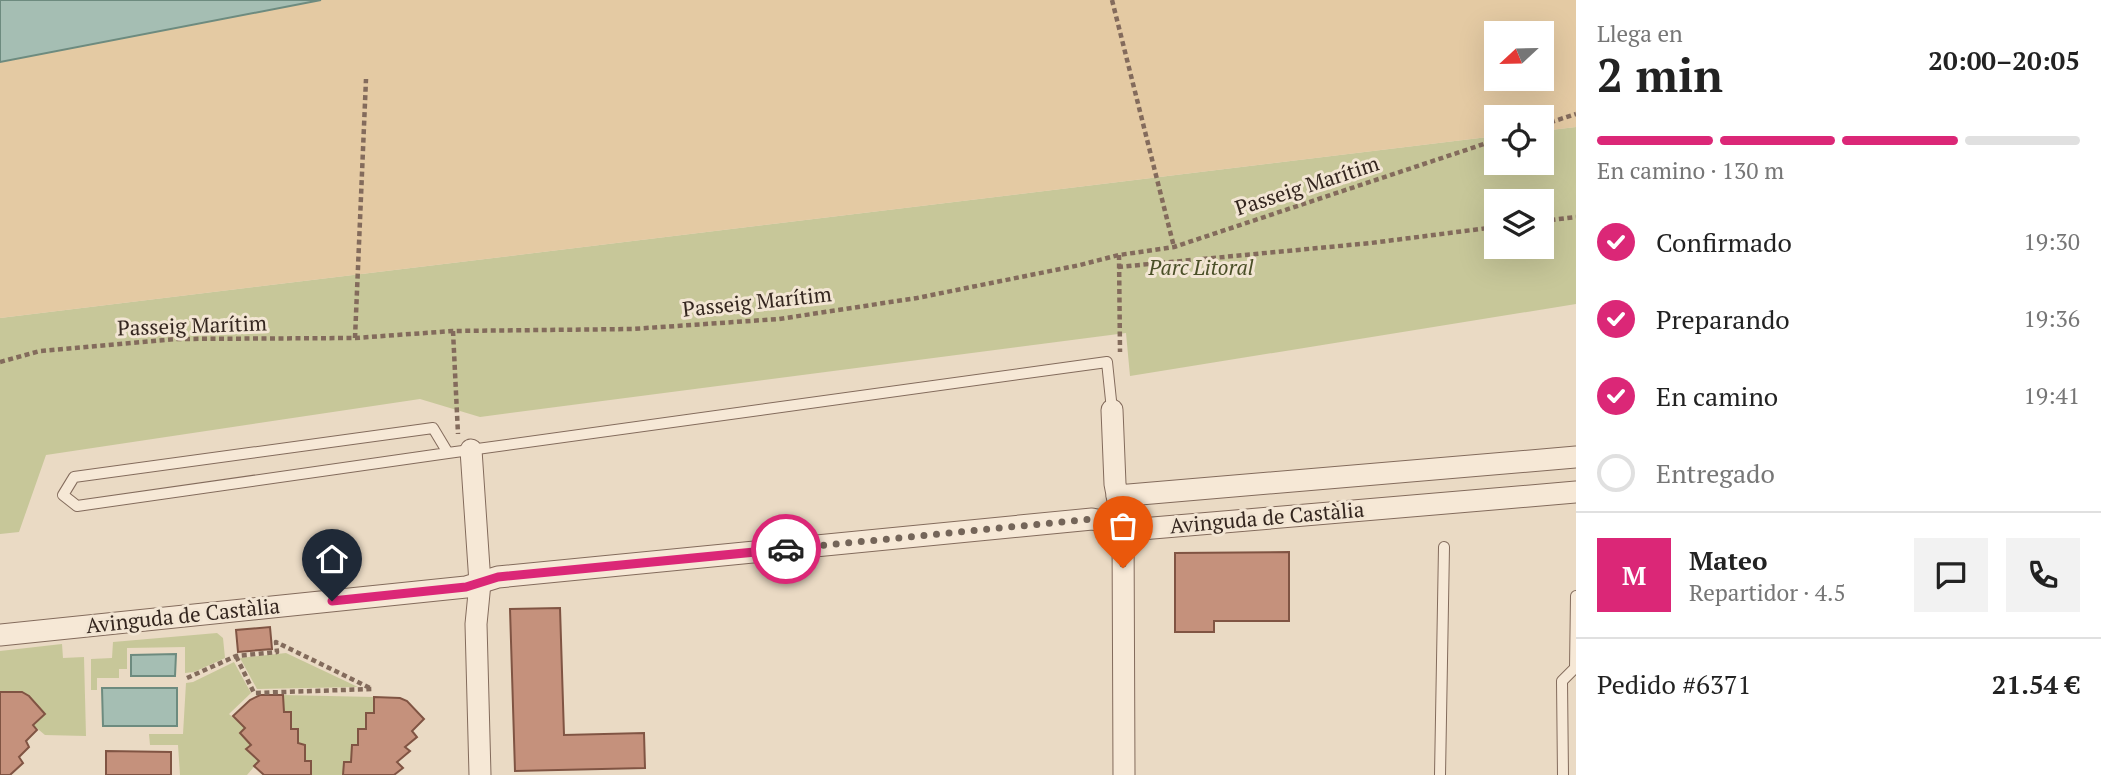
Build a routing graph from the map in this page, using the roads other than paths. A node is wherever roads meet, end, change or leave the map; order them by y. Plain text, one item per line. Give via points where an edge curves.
1 (1112, 410) joint
2 (471, 450) junction
3 (448, 453) junction
4 (1576, 457) edge
5 (1576, 492) edge
6 (1117, 496) junction
7 (1123, 525) junction
8 (1444, 547) dead end
9 (481, 583) junction
10 (1576, 596) edge
11 (0, 635) edge
12 (480, 775) edge
13 (1124, 775) edge
14 (1440, 775) edge
15 (1563, 775) edge

1 - 2 lane via 1107,362
1 - 6 street
2 - 3 lane
2 - 9 street
3 - 3 lane via 77,506 63,495 74,477 433,428
4 - 6 street, Avinguda de Castàlia
5 - 7 street, Avinguda de Castàlia via 1141,529
6 - 7 street
7 - 9 street, Avinguda de Castàlia via 1092,519 498,577
7 - 13 street
8 - 14 lane
9 - 11 street, Avinguda de Castàlia
9 - 12 street via 476,624
10 - 15 lane via 1575,668 1562,681

